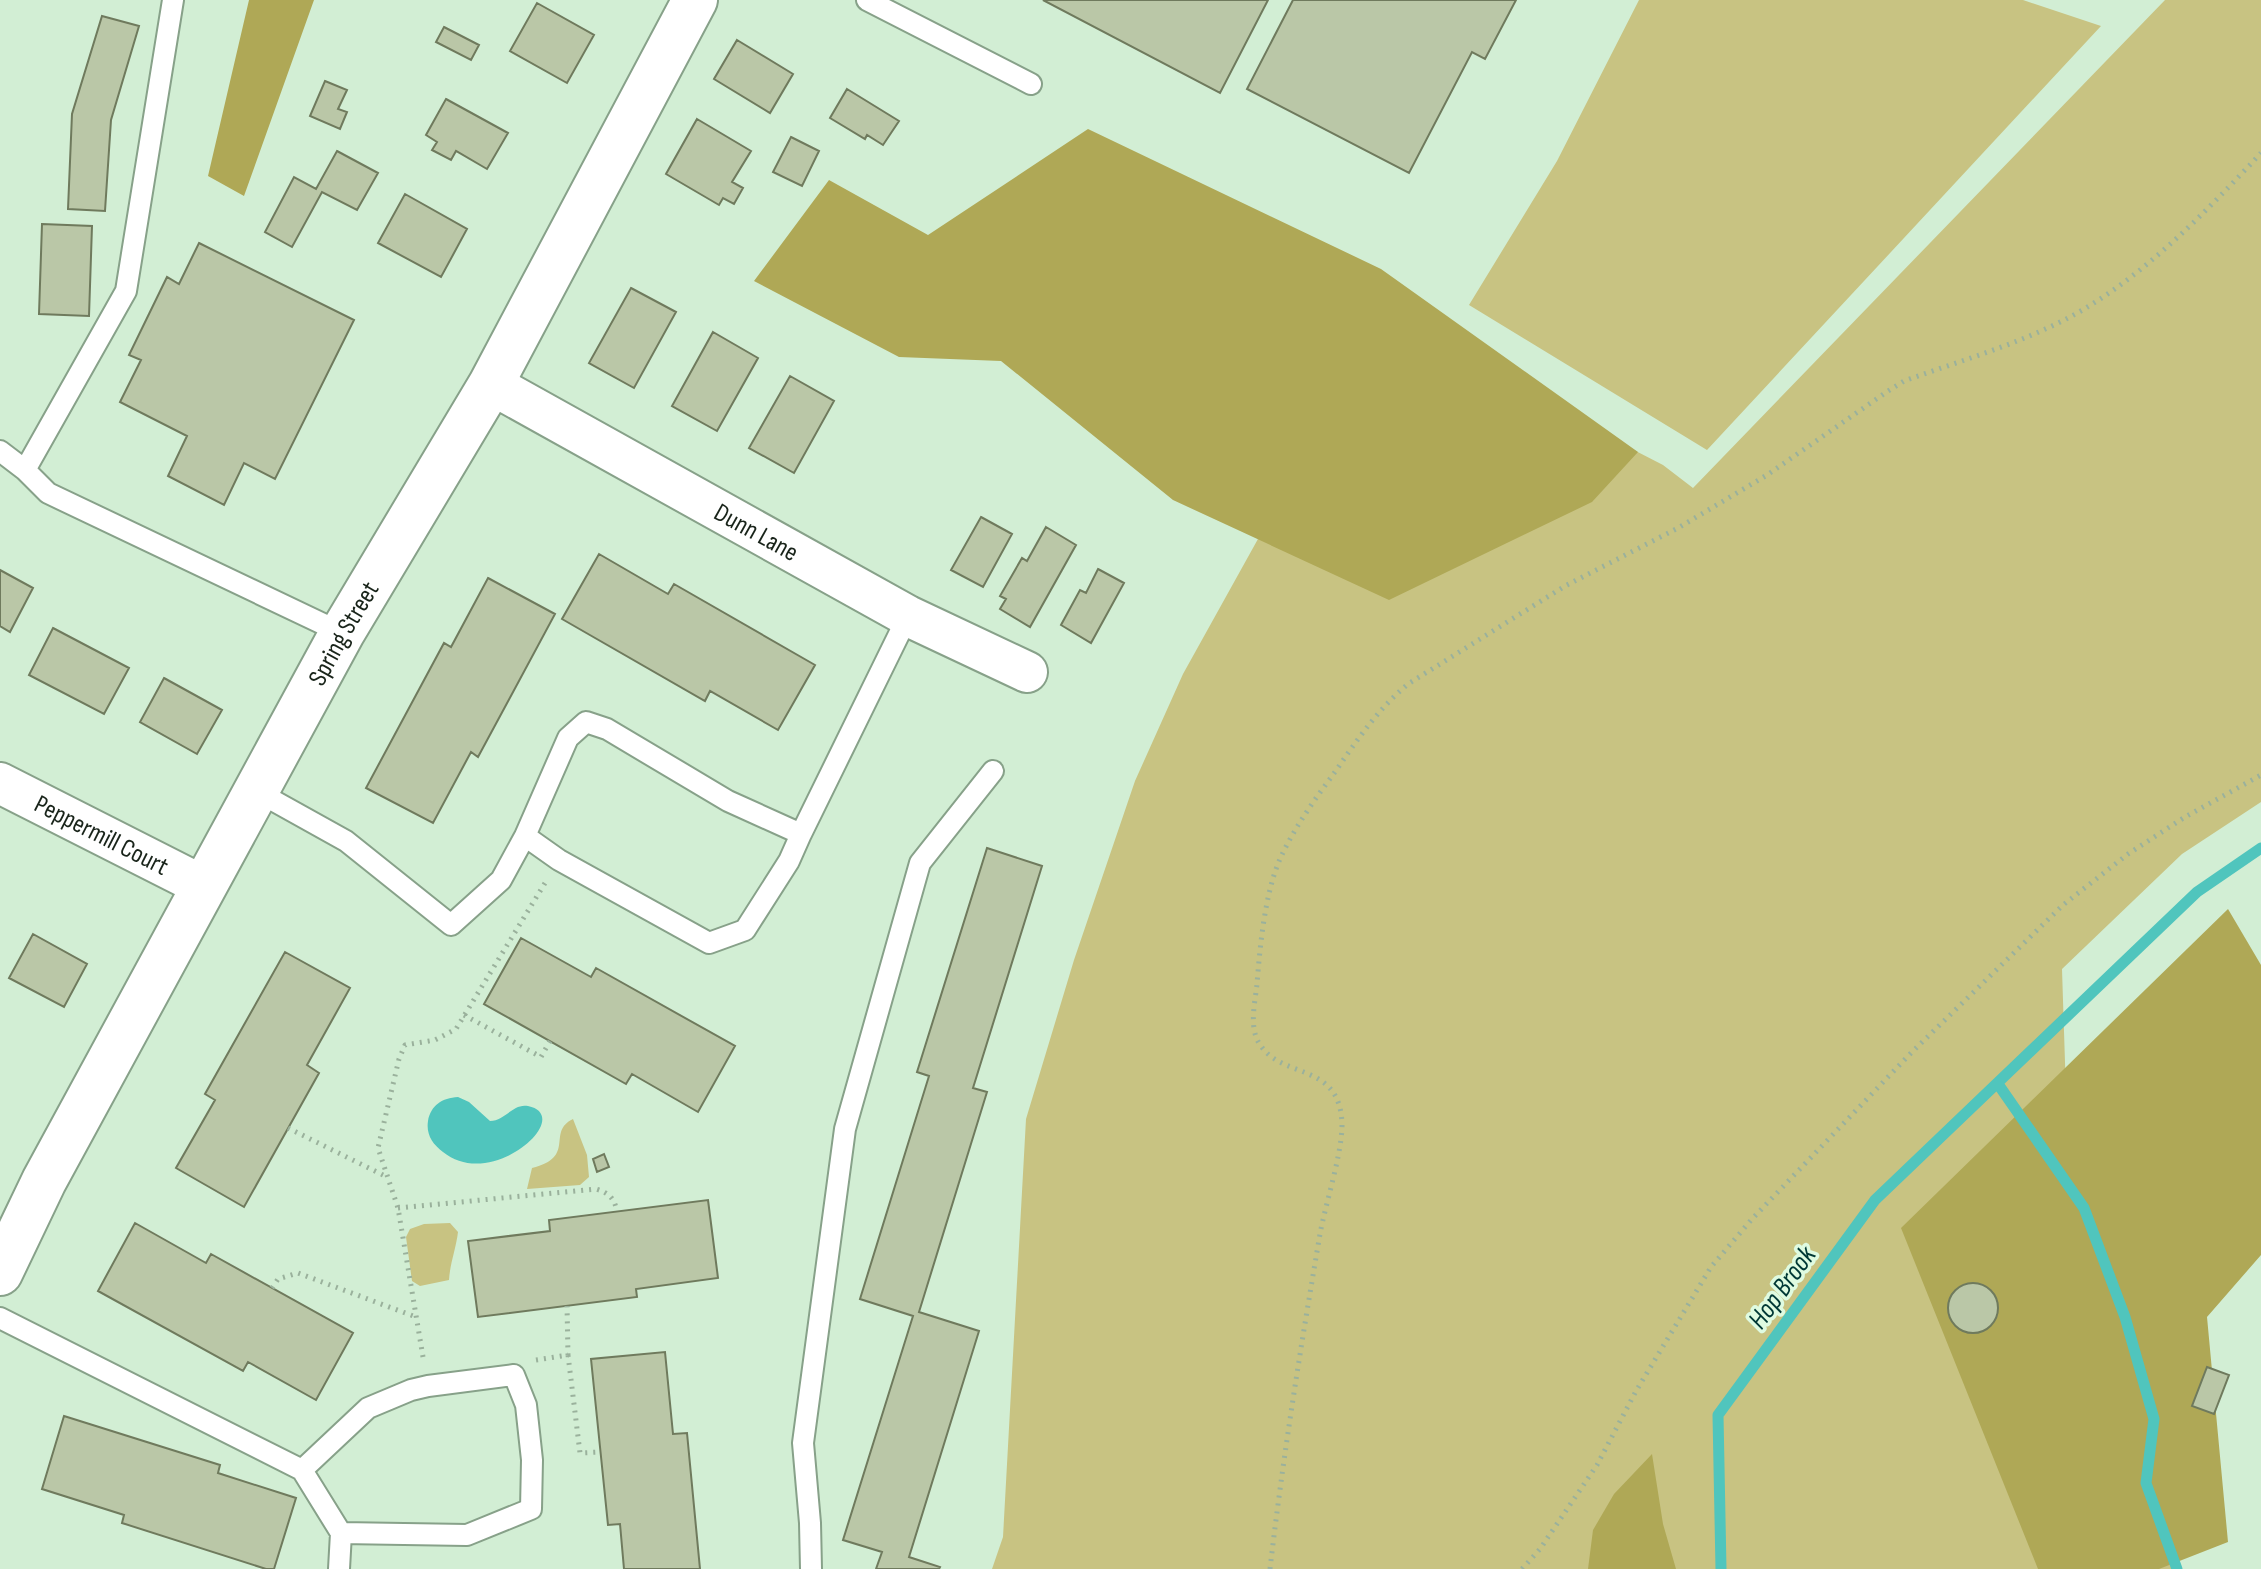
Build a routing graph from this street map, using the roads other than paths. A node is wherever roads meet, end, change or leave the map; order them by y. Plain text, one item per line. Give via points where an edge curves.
1 (173, 0) edge
2 (695, 0) edge
3 (867, 0) edge
4 (1031, 84) dead end
5 (491, 384) junction
6 (0, 451) edge
7 (25, 470) junction
8 (908, 616) junction
9 (342, 633) junction
10 (1027, 672) dead end
11 (993, 771) dead end
12 (0, 783) edge
13 (256, 791) junction
14 (801, 834) junction
15 (525, 836) junction
16 (205, 887) junction
17 (0, 1273) edge
18 (0, 1318) edge
19 (302, 1470) junction
20 (341, 1533) junction
21 (339, 1569) edge
22 (811, 1569) edge

1 - 7 lane via 126,291
2 - 5 main road, Spring Street
3 - 4 lane
5 - 8 street, Dunn Lane
5 - 9 main road, Spring Street
6 - 7 lane
7 - 9 lane via 48,493
8 - 10 street, Dunn Lane
8 - 14 lane
9 - 13 main road, Spring Street
11 - 22 lane via 920,863 845,1129 803,1443
12 - 16 street, Peppermill Court
13 - 15 lane via 346,841 451,925 501,880
13 - 16 main road, Spring Street
14 - 15 lane via 745,930 709,943
14 - 15 lane via 728,801 607,729 586,722 568,738
16 - 17 main road, Spring Street via 44,1181
18 - 19 lane
19 - 20 lane
19 - 20 lane via 368,1408 428,1386 514,1375 526,1405 531,1509 467,1535
20 - 21 lane

